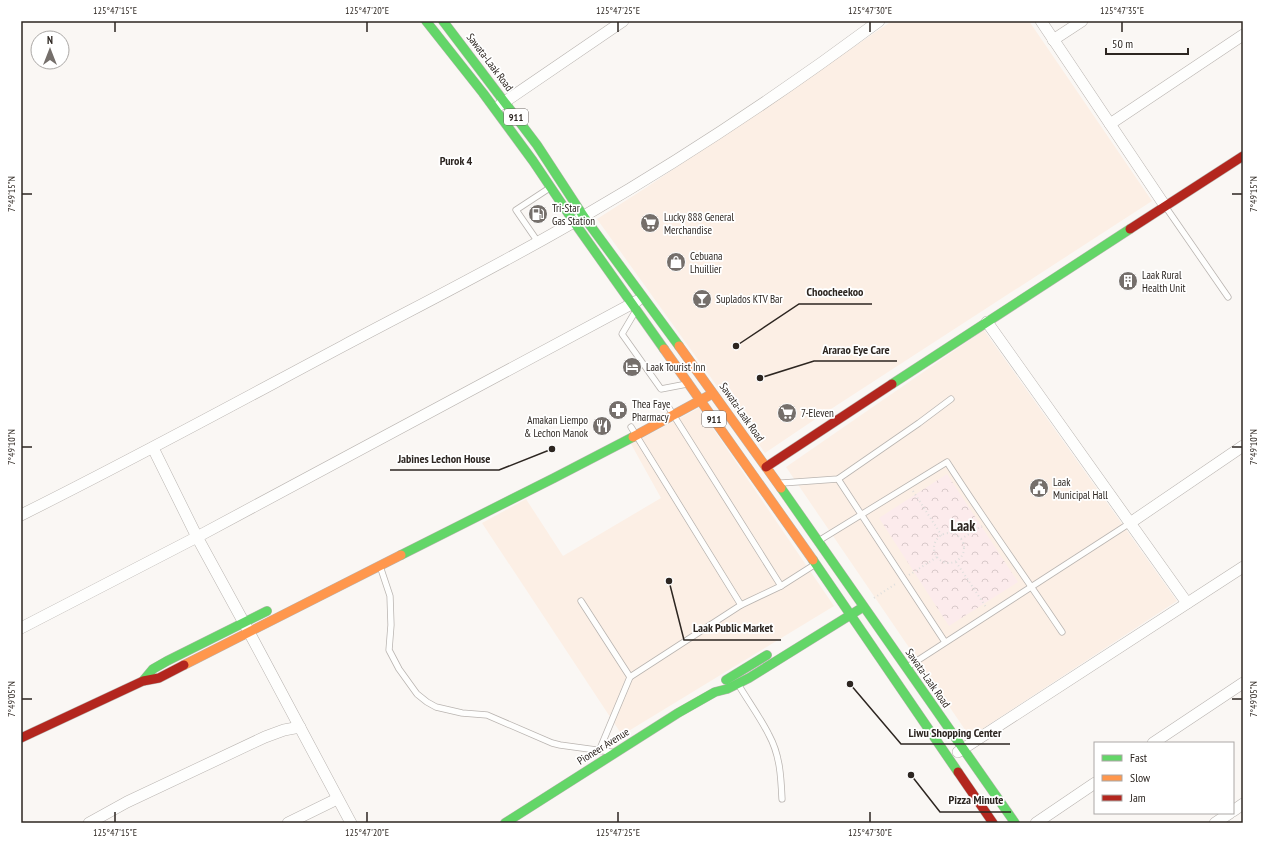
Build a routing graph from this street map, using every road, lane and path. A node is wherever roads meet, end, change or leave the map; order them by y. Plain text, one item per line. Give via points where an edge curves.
1 (426, 21) edge
2 (443, 21) edge
3 (623, 21) edge
4 (879, 21) edge
5 (1041, 21) edge
6 (1082, 21) edge
7 (1243, 35) edge
8 (1054, 40) junction
9 (505, 101) junction
10 (494, 109) junction
11 (1110, 124) junction
12 (1243, 156) edge
13 (550, 187) junction
14 (1165, 206) junction
15 (584, 217) junction
16 (574, 222) junction
17 (538, 242) junction
18 (644, 296) junction
19 (1228, 296) dead end
20 (634, 307) junction
21 (987, 322) junction
22 (689, 384) junction
23 (712, 390) junction
24 (698, 397) junction
25 (951, 399) dead end
26 (671, 412) junction
27 (634, 428) junction
28 (1243, 446) edge
29 (153, 448) junction
30 (766, 468) junction
31 (838, 479) junction
32 (777, 484) junction
33 (909, 485) junction
34 (862, 514) junction
35 (21, 515) edge
36 (1130, 522) junction
37 (986, 523) junction
38 (942, 536) junction
39 (197, 537) junction
40 (961, 539) junction
41 (819, 540) junction
42 (956, 562) junction
43 (815, 564) junction
44 (380, 565) junction
45 (1243, 567) edge
46 (781, 586) junction
47 (1032, 586) junction
48 (858, 597) junction
49 (581, 601) dead end
50 (1187, 603) junction
51 (741, 605) junction
52 (864, 606) junction
53 (272, 608) dead end
54 (841, 608) junction
55 (990, 613) junction
56 (850, 614) junction
57 (246, 627) junction
58 (21, 628) edge
59 (1062, 632) dead end
60 (945, 642) junction
61 (775, 649) dead end
62 (900, 673) junction
63 (733, 675) junction
64 (630, 677) junction
65 (738, 683) junction
66 (1243, 683) edge
67 (714, 692) junction
68 (300, 728) junction
69 (21, 738) edge
70 (1154, 742) edge
71 (963, 749) junction
72 (600, 751) junction
73 (615, 753) junction
74 (948, 758) junction
75 (1094, 784) edge
76 (337, 798) junction
77 (782, 799) dead end
78 (1243, 804) edge
79 (1234, 810) edge
80 (1228, 814) edge
81 (89, 823) edge
82 (288, 823) edge
83 (351, 823) edge
84 (505, 823) edge
85 (993, 823) edge
86 (1015, 823) edge
87 (1036, 823) edge
88 (1215, 823) edge

1 - 10 main road, Sawata-Laak Road / 911
2 - 9 main road, Sawata-Laak Road / 911
3 - 9 street
4 - 15 street via 798,80 683,157
5 - 8 street
6 - 8 street
7 - 11 street
8 - 11 street
9 - 10 street
9 - 15 main road, Sawata-Laak Road / 911 via 538,145
10 - 13 main road, Sawata-Laak Road / 911
11 - 14 street
12 - 14 main road
13 - 16 main road, Sawata-Laak Road / 911
13 - 17 lane via 516,210
14 - 19 lane
14 - 21 main road
15 - 16 street
15 - 18 main road, Sawata-Laak Road / 911
16 - 17 street
16 - 20 main road, Sawata-Laak Road / 911
17 - 29 street
18 - 20 street
18 - 23 main road, Sawata-Laak Road / 911
20 - 22 main road, Sawata-Laak Road / 911
20 - 22 lane via 622,334 656,383 661,389
20 - 39 street
21 - 30 main road
21 - 36 street
22 - 24 main road, Sawata-Laak Road / 911
23 - 24 main road
23 - 30 main road, Sawata-Laak Road / 911
24 - 26 main road
24 - 43 main road, Sawata-Laak Road / 911
25 - 31 lane
26 - 27 main road
26 - 27 main road
26 - 46 lane
27 - 44 main road via 488,512
27 - 51 lane
28 - 36 street
29 - 35 street
29 - 39 street
30 - 32 main road, Sawata-Laak Road / 911
31 - 32 lane
31 - 34 lane
32 - 41 main road, Sawata-Laak Road / 911
33 - 34 lane
33 - 37 lane via 947,462
33 - 38 path
34 - 41 lane
34 - 60 lane
36 - 47 lane
36 - 50 street
37 - 40 path
37 - 47 lane
38 - 40 path via 951,534
38 - 42 path via 935,543 937,557 943,562
39 - 57 street
39 - 58 street
40 - 42 path via 964,551
41 - 48 main road, Sawata-Laak Road / 911
42 - 55 path
43 - 46 lane
43 - 54 main road, Sawata-Laak Road / 911
44 - 57 main road
44 - 72 lane via 390,596 392,625 389,650 417,694 436,707 487,715 552,743
45 - 50 street
46 - 51 lane
47 - 55 lane
47 - 59 lane
48 - 52 main road, Sawata-Laak Road / 911
48 - 54 main road
49 - 64 lane
50 - 71 street
51 - 64 lane
52 - 56 main road, Pioneer Avenue
52 - 62 main road, Sawata-Laak Road / 911
53 - 57 main road
54 - 56 main road, Sawata-Laak Road / 911
55 - 60 lane
56 - 62 main road, Sawata-Laak Road / 911
56 - 65 main road, Pioneer Avenue
57 - 68 street
57 - 69 main road via 161,664 143,681
60 - 62 lane
61 - 63 main road, Pioneer Avenue
62 - 71 main road, Sawata-Laak Road / 911
62 - 74 main road, Sawata-Laak Road / 911
63 - 65 lane
63 - 67 main road, Pioneer Avenue
64 - 72 lane
65 - 67 main road, Pioneer Avenue
65 - 77 lane via 770,736 781,776
66 - 70 street
67 - 73 main road, Pioneer Avenue
68 - 76 street
68 - 81 street via 275,732 127,802
71 - 74 street
71 - 86 main road, Sawata-Laak Road / 911
72 - 73 lane
73 - 84 main road, Pioneer Avenue
74 - 85 main road, Sawata-Laak Road / 911
75 - 87 street
76 - 82 street
76 - 83 street
78 - 79 street
80 - 88 street

